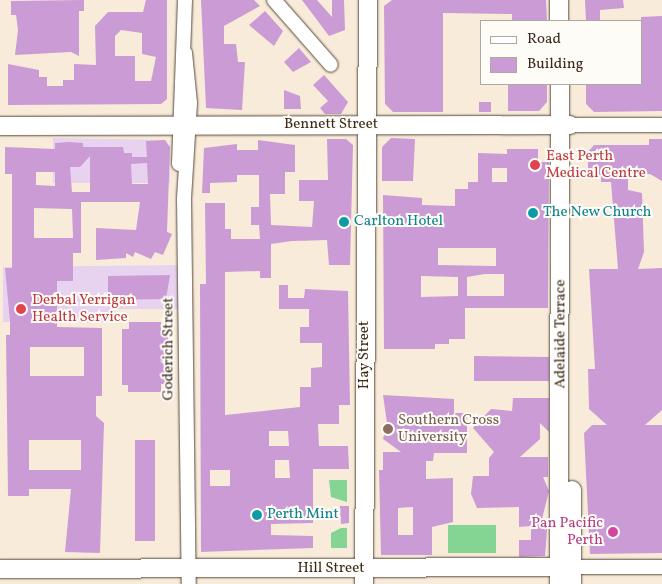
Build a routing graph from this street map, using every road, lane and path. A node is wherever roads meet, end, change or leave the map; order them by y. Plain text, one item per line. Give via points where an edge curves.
1 (184, 0) edge
2 (274, 0) edge
3 (358, 0) edge
4 (368, 0) edge
5 (559, 0) edge
6 (571, 0) edge
7 (559, 20) edge
8 (571, 20) edge
9 (331, 65) dead end
10 (560, 85) edge
11 (570, 85) edge
12 (565, 125) junction
13 (662, 125) edge
14 (0, 126) edge
15 (184, 126) junction
16 (365, 126) junction
17 (662, 567) edge
18 (0, 569) edge
19 (568, 572) edge
20 (185, 576) edge
21 (364, 576) edge
22 (559, 584) edge

1 - 15 street, Goderich Street
2 - 9 street
3 - 16 main road, Hay Street via 358,107
4 - 16 main road, Hay Street
5 - 7 main road
6 - 8 main road
10 - 12 main road, Adelaide Terrace
11 - 12 main road, Adelaide Terrace
12 - 13 street, Bennett Street
12 - 16 main road, Bennett Street
12 - 19 main road, Adelaide Terrace
14 - 15 main road, Bennett Street
15 - 16 main road, Bennett Street
15 - 20 street, Goderich Street via 179,172 184,183 186,514 180,525
16 - 21 main road, Hay Street
17 - 19 street, Hill Street
18 - 20 main road, Hill Street
19 - 21 main road, Hill Street
19 - 22 main road, Adelaide Terrace
20 - 21 main road, Hill Street

